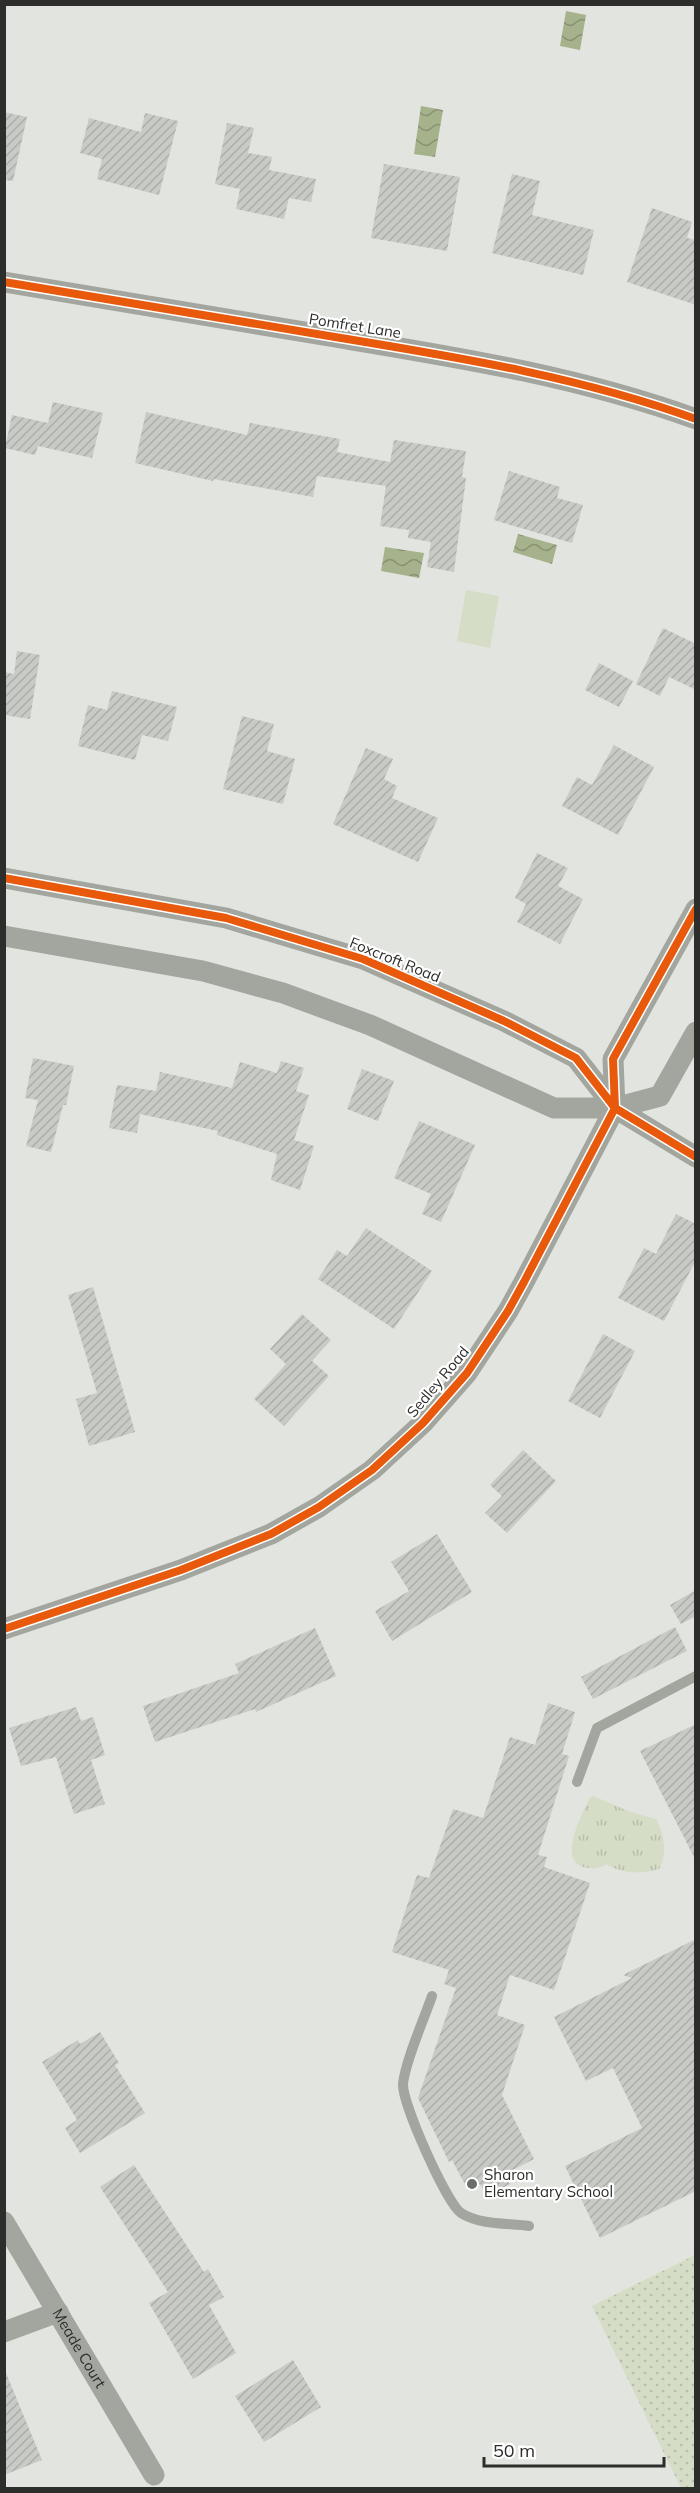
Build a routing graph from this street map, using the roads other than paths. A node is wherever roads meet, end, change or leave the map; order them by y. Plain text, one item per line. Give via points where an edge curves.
1 (4, 282) edge
2 (696, 420) edge
3 (4, 878) edge
4 (696, 909) edge
5 (4, 936) edge
6 (696, 1032) edge
7 (615, 1108) junction
8 (696, 1157) edge
9 (4, 1629) edge
10 (696, 1676) edge
11 (577, 1782) dead end
12 (432, 1996) dead end
13 (4, 2222) edge
14 (529, 2226) dead end
15 (58, 2312) junction
16 (4, 2332) edge
17 (154, 2475) dead end

1 - 2 street, Pomfret Lane via 464,358 644,400
3 - 7 street, Foxcroft Road via 226,918 363,959 504,1021 576,1058
4 - 7 street via 613,1059
5 - 7 street via 203,971 283,993 370,1025 554,1108
6 - 7 street via 660,1096
7 - 8 street, Foxcroft Road
7 - 9 street, Sedley Road via 508,1311 467,1373 408,1439 372,1470 319,1508 241,1548
10 - 11 lane via 597,1728
12 - 14 lane via 403,2081 406,2102 455,2208 472,2219
13 - 15 street, Meade Court
15 - 16 street
15 - 17 street, Meade Court

